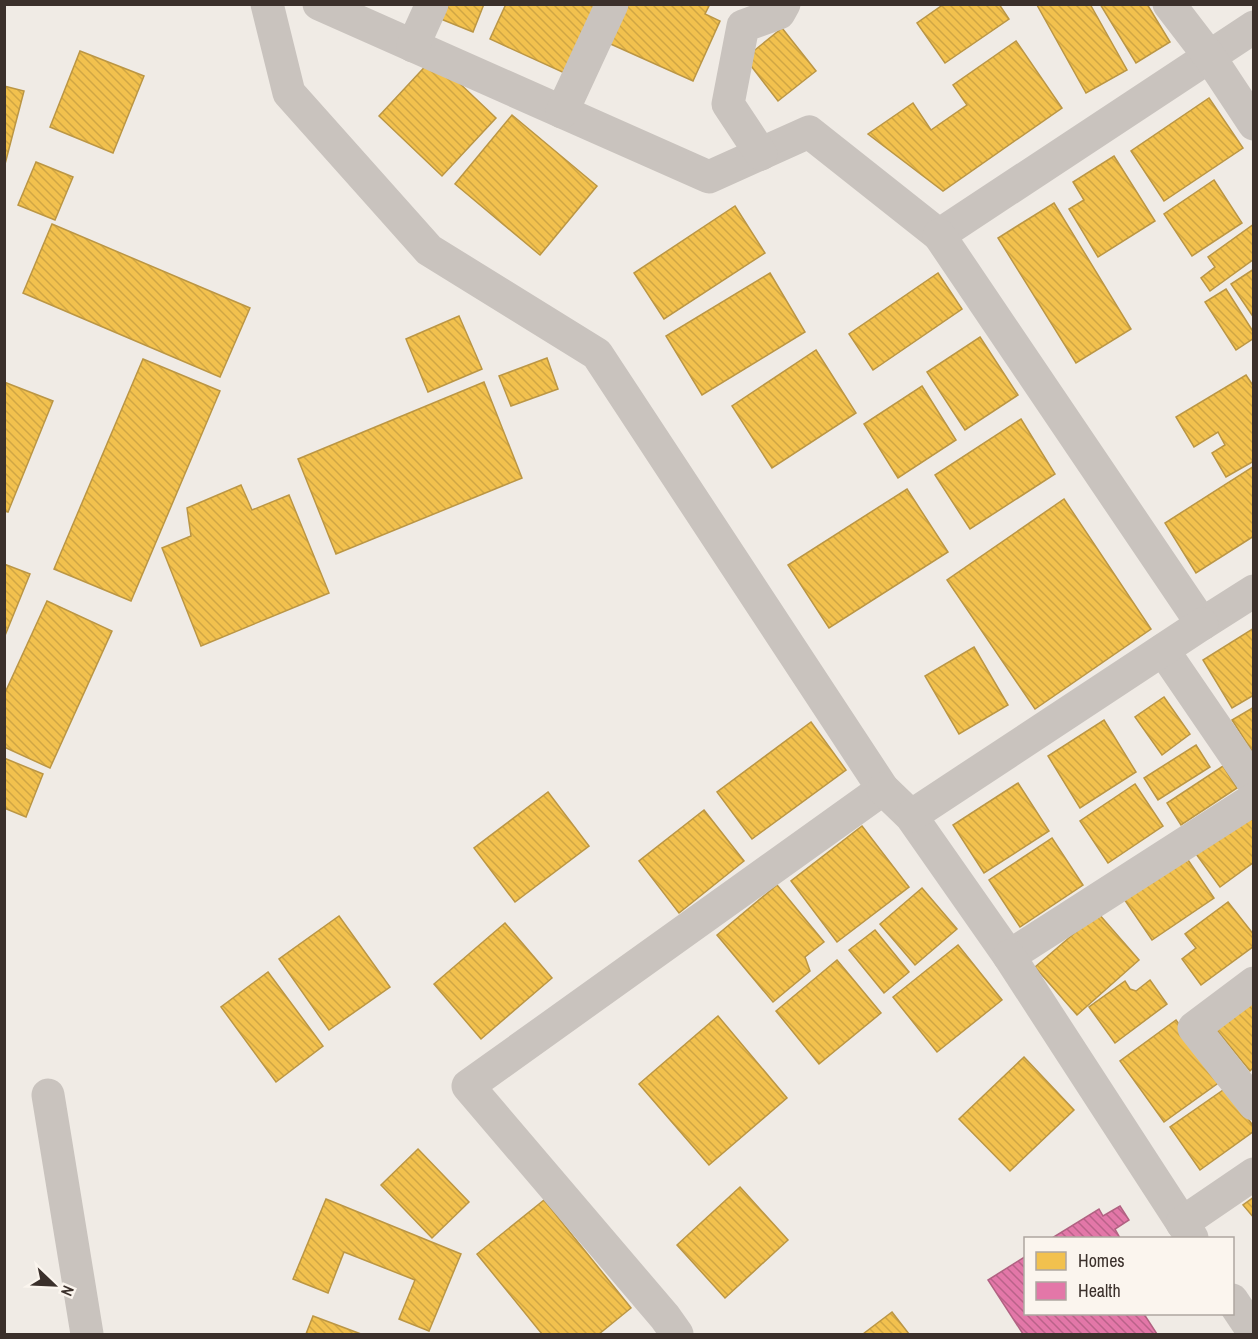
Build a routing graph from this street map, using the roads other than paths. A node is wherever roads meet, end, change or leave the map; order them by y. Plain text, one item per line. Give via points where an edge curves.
1 (267, 4) edge
2 (319, 4) edge
3 (432, 4) edge
4 (612, 4) edge
5 (784, 4) edge
6 (1169, 4) edge
7 (1254, 27) edge
8 (412, 46) junction
9 (1209, 56) junction
10 (562, 112) junction
11 (1254, 124) edge
12 (761, 154) junction
13 (939, 235) junction
14 (1254, 591) edge
15 (1202, 624) junction
16 (1163, 650) junction
17 (1254, 783) edge
18 (882, 789) junction
19 (1254, 799) edge
20 (911, 816) junction
21 (1009, 956) junction
22 (1254, 983) edge
23 (48, 1095) dead end
24 (1254, 1104) edge
25 (1254, 1174) edge
26 (1187, 1231) edge
27 (1234, 1302) edge
28 (1254, 1333) edge
29 (87, 1335) edge
30 (677, 1335) edge

1 - 18 street via 289,93 429,250 597,354
2 - 8 street
3 - 8 street
4 - 10 street
5 - 12 street via 779,14 743,26 728,104
6 - 9 street
7 - 9 street
8 - 10 street
9 - 11 street
9 - 13 street
10 - 12 street via 709,177
12 - 13 street via 809,132
13 - 15 street
14 - 15 street
15 - 16 street
16 - 17 street
16 - 20 street
18 - 20 street
18 - 30 street via 468,1086
19 - 21 street
20 - 21 street
21 - 26 street
22 - 24 street via 1194,1028
23 - 29 street
25 - 26 street
27 - 28 street

